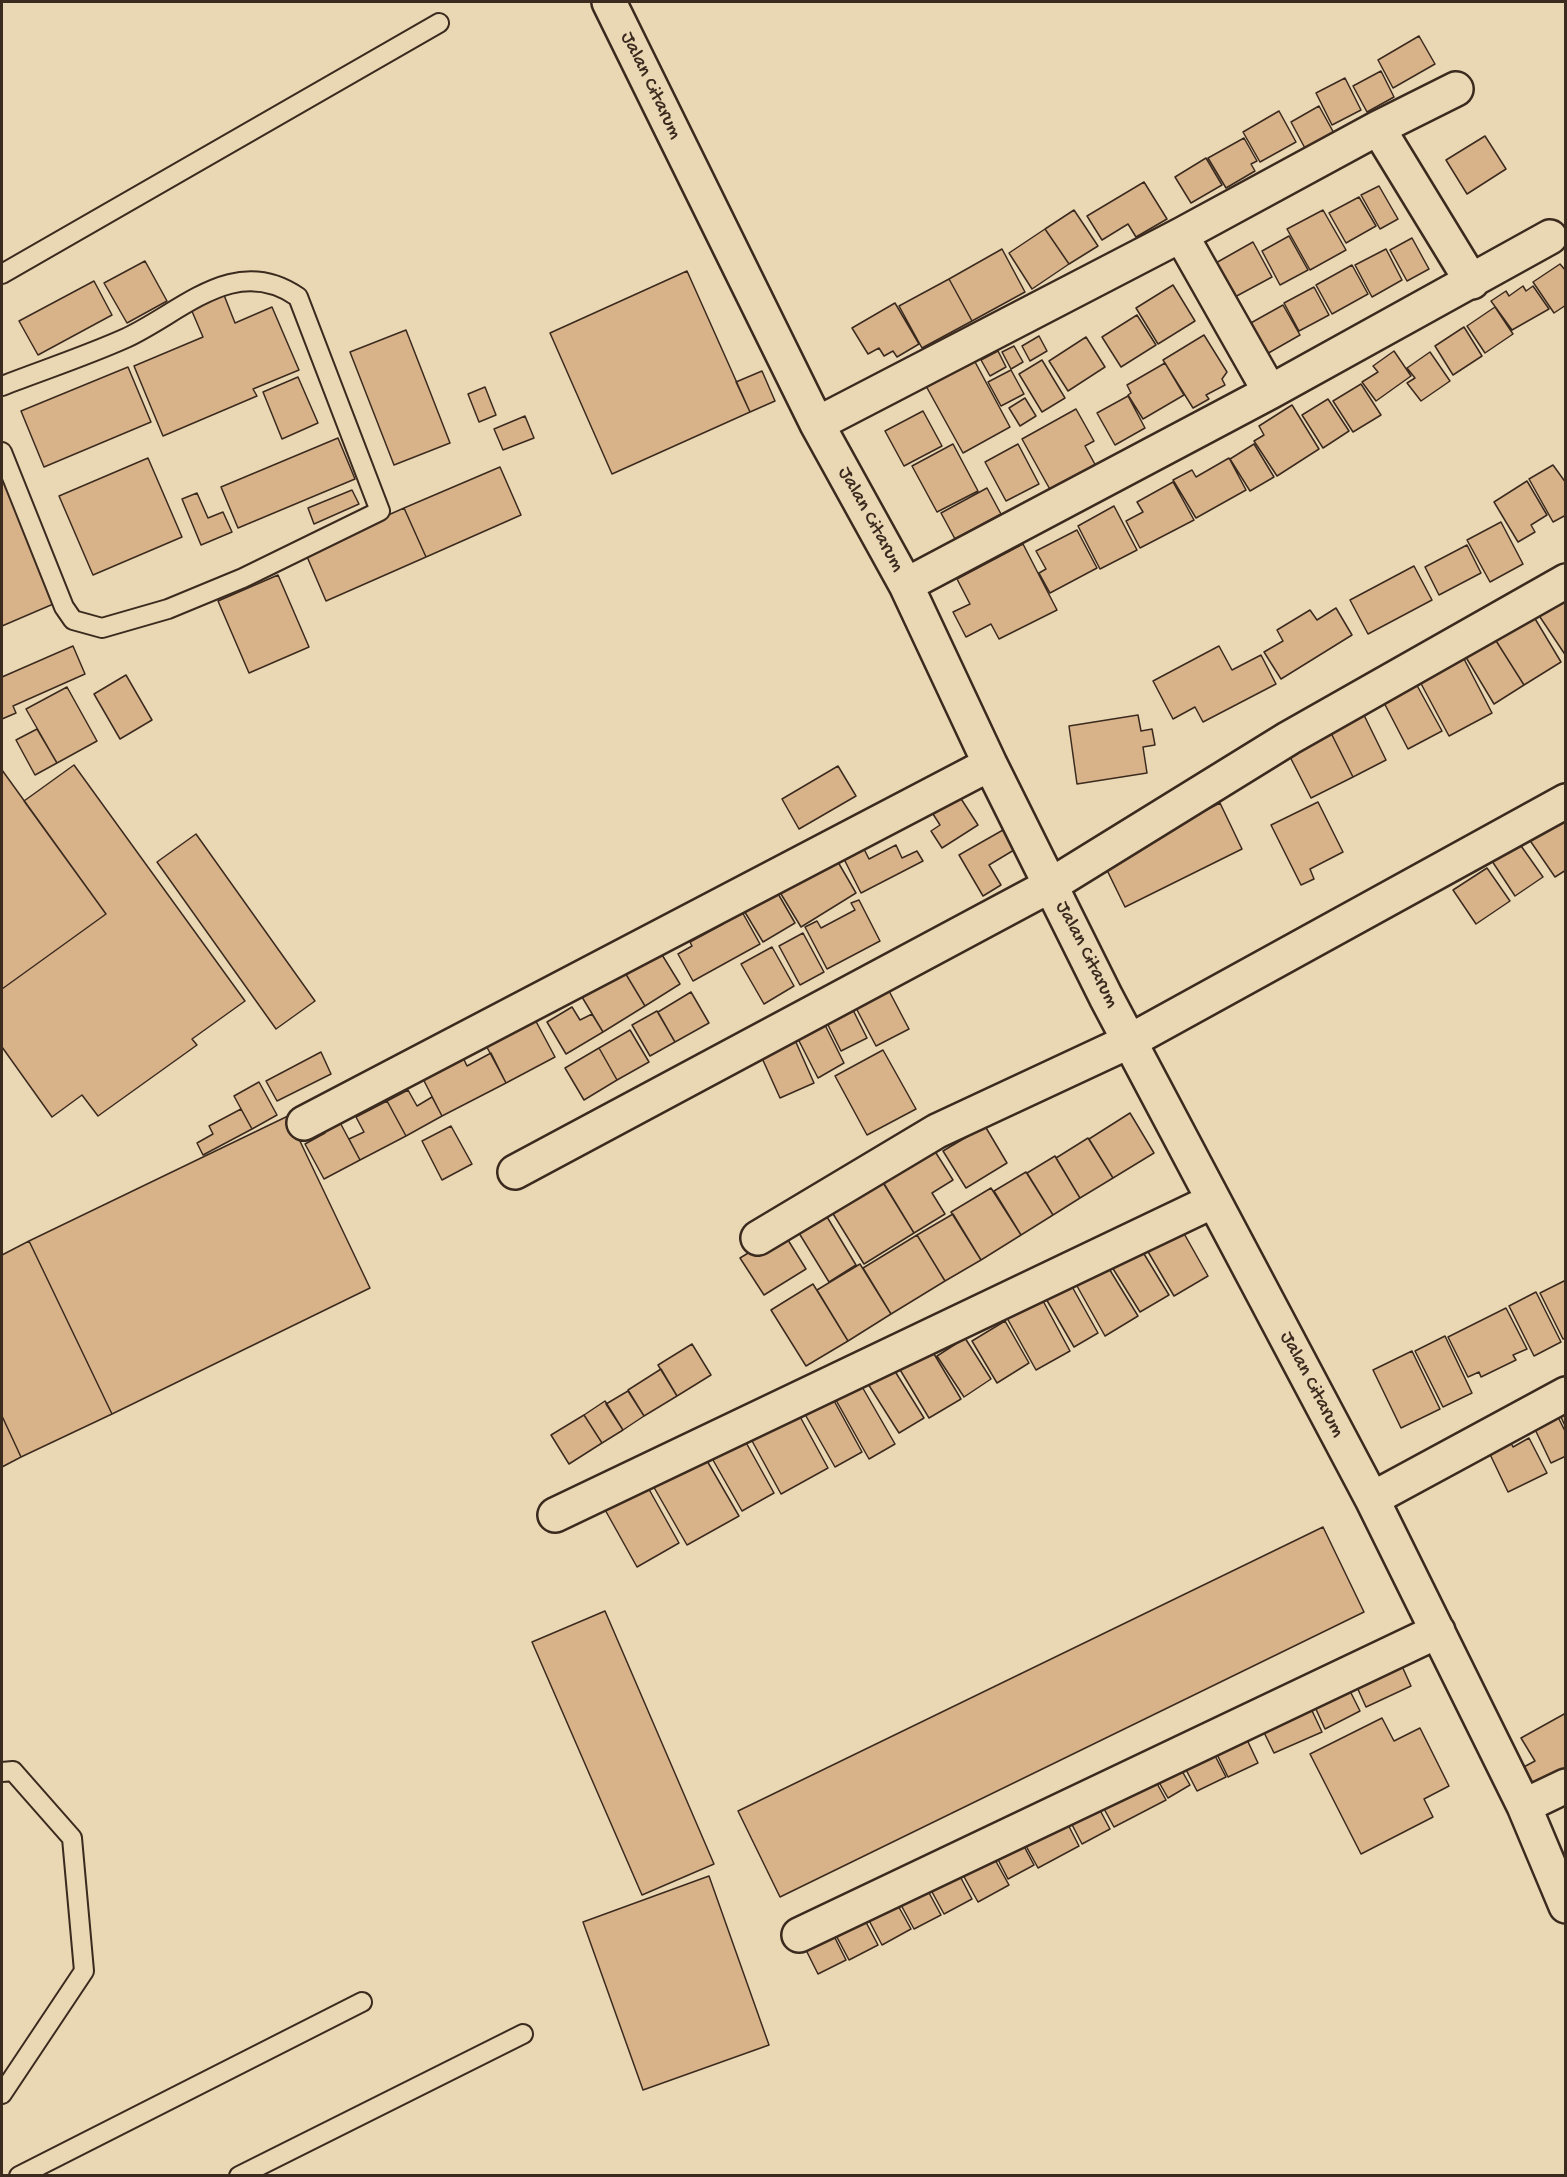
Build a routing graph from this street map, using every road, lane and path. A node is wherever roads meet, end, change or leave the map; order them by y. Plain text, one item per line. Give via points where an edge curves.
1 (609, 2) edge
2 (439, 23) dead end
3 (1456, 88) dead end
4 (1378, 128) junction
5 (1181, 235) junction
6 (1550, 237) dead end
7 (2, 274) edge
8 (1472, 282) junction
9 (2, 386) edge
10 (1270, 392) junction
11 (817, 424) junction
12 (2, 452) edge
13 (1566, 580) edge
14 (906, 585) junction
15 (990, 764) junction
16 (1566, 801) edge
17 (1051, 885) junction
18 (1128, 1036) junction
19 (304, 1123) dead end
20 (515, 1172) dead end
21 (1213, 1201) junction
22 (758, 1238) dead end
23 (1566, 1394) edge
24 (1372, 1499) junction
25 (555, 1515) dead end
26 (1437, 1630) junction
27 (2, 1772) edge
28 (1566, 1786) edge
29 (1524, 1806) junction
30 (1566, 1906) edge
31 (799, 1935) dead end
32 (362, 2002) dead end
33 (524, 2034) dead end
34 (2, 2094) edge
35 (19, 2175) edge
36 (239, 2175) edge

1 - 11 street, Jalan Citarum
2 - 7 lane
3 - 4 street
4 - 5 street
4 - 8 street
5 - 10 street
5 - 11 street
6 - 8 street
8 - 10 street
9 - 12 lane via 127,337 212,288 239,282 280,285 298,297 380,511 211,591 168,609 102,628 73,620 64,608
10 - 14 street
11 - 14 street, Jalan Citarum
13 - 17 street via 1289,738
14 - 15 street, Jalan Citarum
15 - 17 street, Jalan Citarum
15 - 19 street
16 - 18 street
17 - 18 street, Jalan Citarum
17 - 20 street
18 - 21 street, Jalan Citarum
18 - 22 street via 937,1131
21 - 24 street, Jalan Citarum
21 - 25 street
23 - 24 street
24 - 26 street, Jalan Citarum
26 - 29 street, Jalan Citarum
26 - 31 street
27 - 34 lane via 13,1771 72,1838 84,1971
28 - 29 street
29 - 30 street, Jalan Citarum
32 - 35 lane
33 - 36 lane

